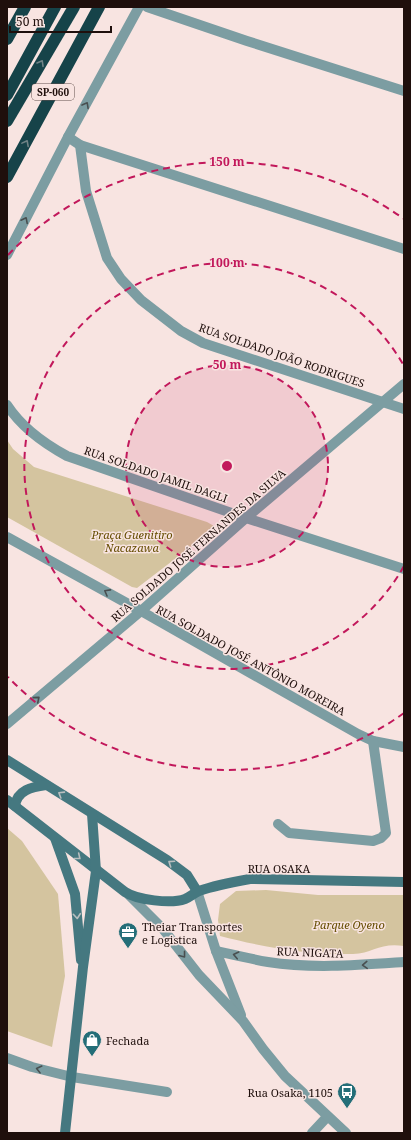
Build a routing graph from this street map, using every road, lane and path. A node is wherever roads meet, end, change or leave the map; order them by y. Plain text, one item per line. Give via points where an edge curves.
1 (25, 7) edge
2 (55, 7) edge
3 (74, 7) edge
4 (99, 7) edge
5 (139, 7) edge
6 (147, 7) edge
7 (7, 40) edge
8 (404, 91) edge
9 (7, 95) edge
10 (7, 121) edge
11 (68, 138) junction
12 (80, 145) junction
13 (7, 177) edge
14 (404, 249) edge
15 (7, 255) edge
16 (404, 384) edge
17 (384, 402) junction
18 (7, 405) edge
19 (404, 409) edge
20 (246, 518) junction
21 (7, 537) edge
22 (404, 569) edge
23 (141, 611) junction
24 (7, 724) edge
25 (372, 741) junction
26 (404, 747) edge
27 (7, 760) edge
28 (46, 785) junction
29 (11, 803) edge
30 (92, 814) junction
31 (278, 824) dead end
32 (55, 838) junction
33 (96, 871) junction
34 (404, 882) edge
35 (197, 892) junction
36 (129, 895) junction
37 (216, 951) junction
38 (404, 962) edge
39 (82, 967) junction
40 (243, 1021) junction
41 (7, 1058) edge
42 (72, 1077) junction
43 (167, 1092) dead end
44 (327, 1117) junction
45 (65, 1133) edge
46 (312, 1133) edge
47 (346, 1133) edge

1 - 7 highway
2 - 9 highway
10 -> 3 highway
13 -> 4 highway, SP-060
11 -> 5 street
6 - 8 street via 247,42
11 - 12 street
15 -> 11 street
12 - 14 street
12 - 17 street, RUA SOLDADO JOÃO RODRIGUES via 86,191 107,258 121,279 141,300 181,332 203,343
16 - 17 street, RUA SOLDADO JOSÉ FERNANDES DA SILVA
17 - 19 street, RUA SOLDADO JOÃO RODRIGUES
17 - 20 street, RUA SOLDADO JOSÉ FERNANDES DA SILVA
18 - 20 street, RUA SOLDADO JAMIL DAGLI via 41,441 67,456
20 - 22 street, RUA SOLDADO JAMIL DAGLI
20 - 23 street, RUA SOLDADO JOSÉ FERNANDES DA SILVA
23 -> 21 street, RUA SOLDADO JOSÉ ANTÔNIO MOREIRA
24 -> 23 street, RUA SOLDADO JOSÉ FERNANDES DA SILVA
23 - 25 street, RUA SOLDADO JOSÉ ANTÔNIO MOREIRA
25 - 26 street, RUA SOLDADO JOSÉ ANTÔNIO MOREIRA
25 - 31 street via 386,833 381,838 373,841 290,832
27 - 28 main road
28 - 29 main road via 22,792
30 -> 28 main road
29 - 32 main road
30 - 33 main road
35 -> 30 main road via 187,875 180,869
32 -> 33 main road
32 -> 39 main road via 74,894 78,953
33 - 36 main road
33 - 39 main road
34 - 35 main road, RUA OSAKA via 250,879
35 - 36 main road, RUA OSAKA via 174,902 154,901
35 - 37 street
36 -> 40 street via 163,929 199,975
38 -> 37 street, RUA NIGATA via 355,965 293,964 269,962
37 - 40 street
39 - 42 main road
40 - 44 street via 285,1076
42 -> 41 street
42 - 43 street
42 - 45 main road
44 - 46 street
44 - 47 street

